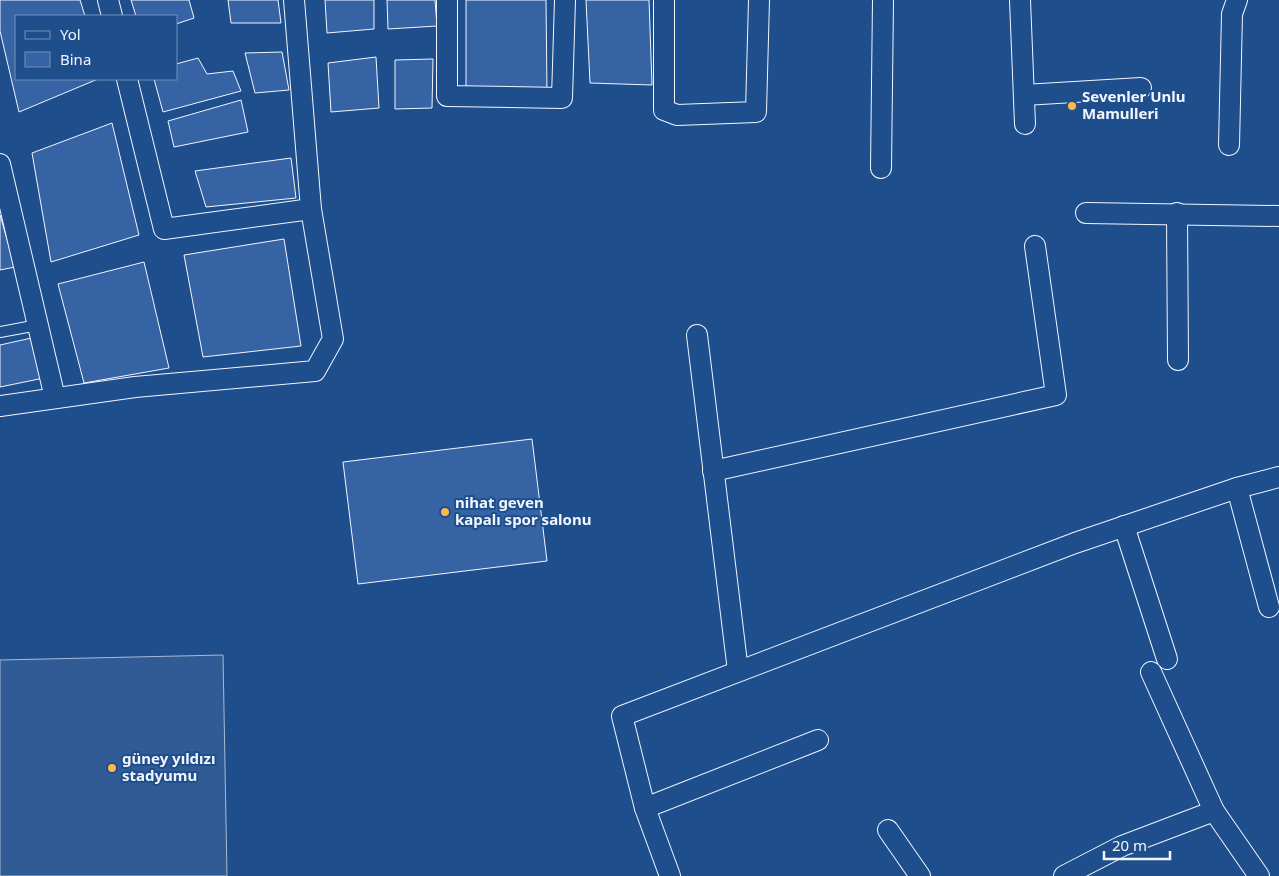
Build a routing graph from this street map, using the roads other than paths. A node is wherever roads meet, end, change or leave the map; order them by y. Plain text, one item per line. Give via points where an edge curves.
1 (108, 0) edge
2 (294, 0) edge
3 (447, 0) edge
4 (565, 0) edge
5 (664, 0) edge
6 (759, 0) edge
7 (883, 0) edge
8 (1020, 0) edge
9 (1237, 0) edge
10 (112, 15) edge
11 (127, 80) edge
12 (1140, 88) dead end
13 (1024, 95) junction
14 (1025, 124) dead end
15 (1229, 145) dead end
16 (0, 164) edge
17 (881, 168) dead end
18 (311, 208) junction
19 (1086, 213) dead end
20 (1177, 213) junction
21 (1279, 216) edge
22 (1035, 246) dead end
23 (38, 325) junction
24 (0, 332) edge
25 (697, 334) dead end
26 (1178, 360) dead end
27 (55, 398) junction
28 (0, 406) edge
29 (713, 471) junction
30 (1279, 477) edge
31 (1237, 488) junction
32 (1124, 526) junction
33 (1269, 607) dead end
34 (1167, 659) dead end
35 (738, 671) junction
36 (1151, 672) dead end
37 (818, 740) dead end
38 (645, 808) junction
39 (1214, 811) junction
40 (888, 830) dead end
41 (670, 876) edge
42 (920, 876) edge
43 (1064, 876) edge
44 (1259, 876) edge

1 - 10 street
2 - 18 street
3 - 4 street via 447,96 562,98
5 - 6 street via 664,110 677,115 756,112
7 - 17 street
8 - 13 street
9 - 15 street via 1232,14
11 - 18 street via 164,229
12 - 13 street
13 - 14 street
16 - 23 street
18 - 27 street via 333,339 315,372 135,387
19 - 20 street
20 - 21 street
20 - 26 street
22 - 29 street via 1056,395
23 - 24 lane
23 - 27 street
25 - 29 street
27 - 28 street
29 - 35 street
30 - 31 street
31 - 32 street
31 - 33 street
32 - 34 street
32 - 35 street
35 - 38 street via 622,716
36 - 39 street
37 - 38 street
38 - 41 street
39 - 43 street via 1122,846
39 - 44 street
40 - 42 street

